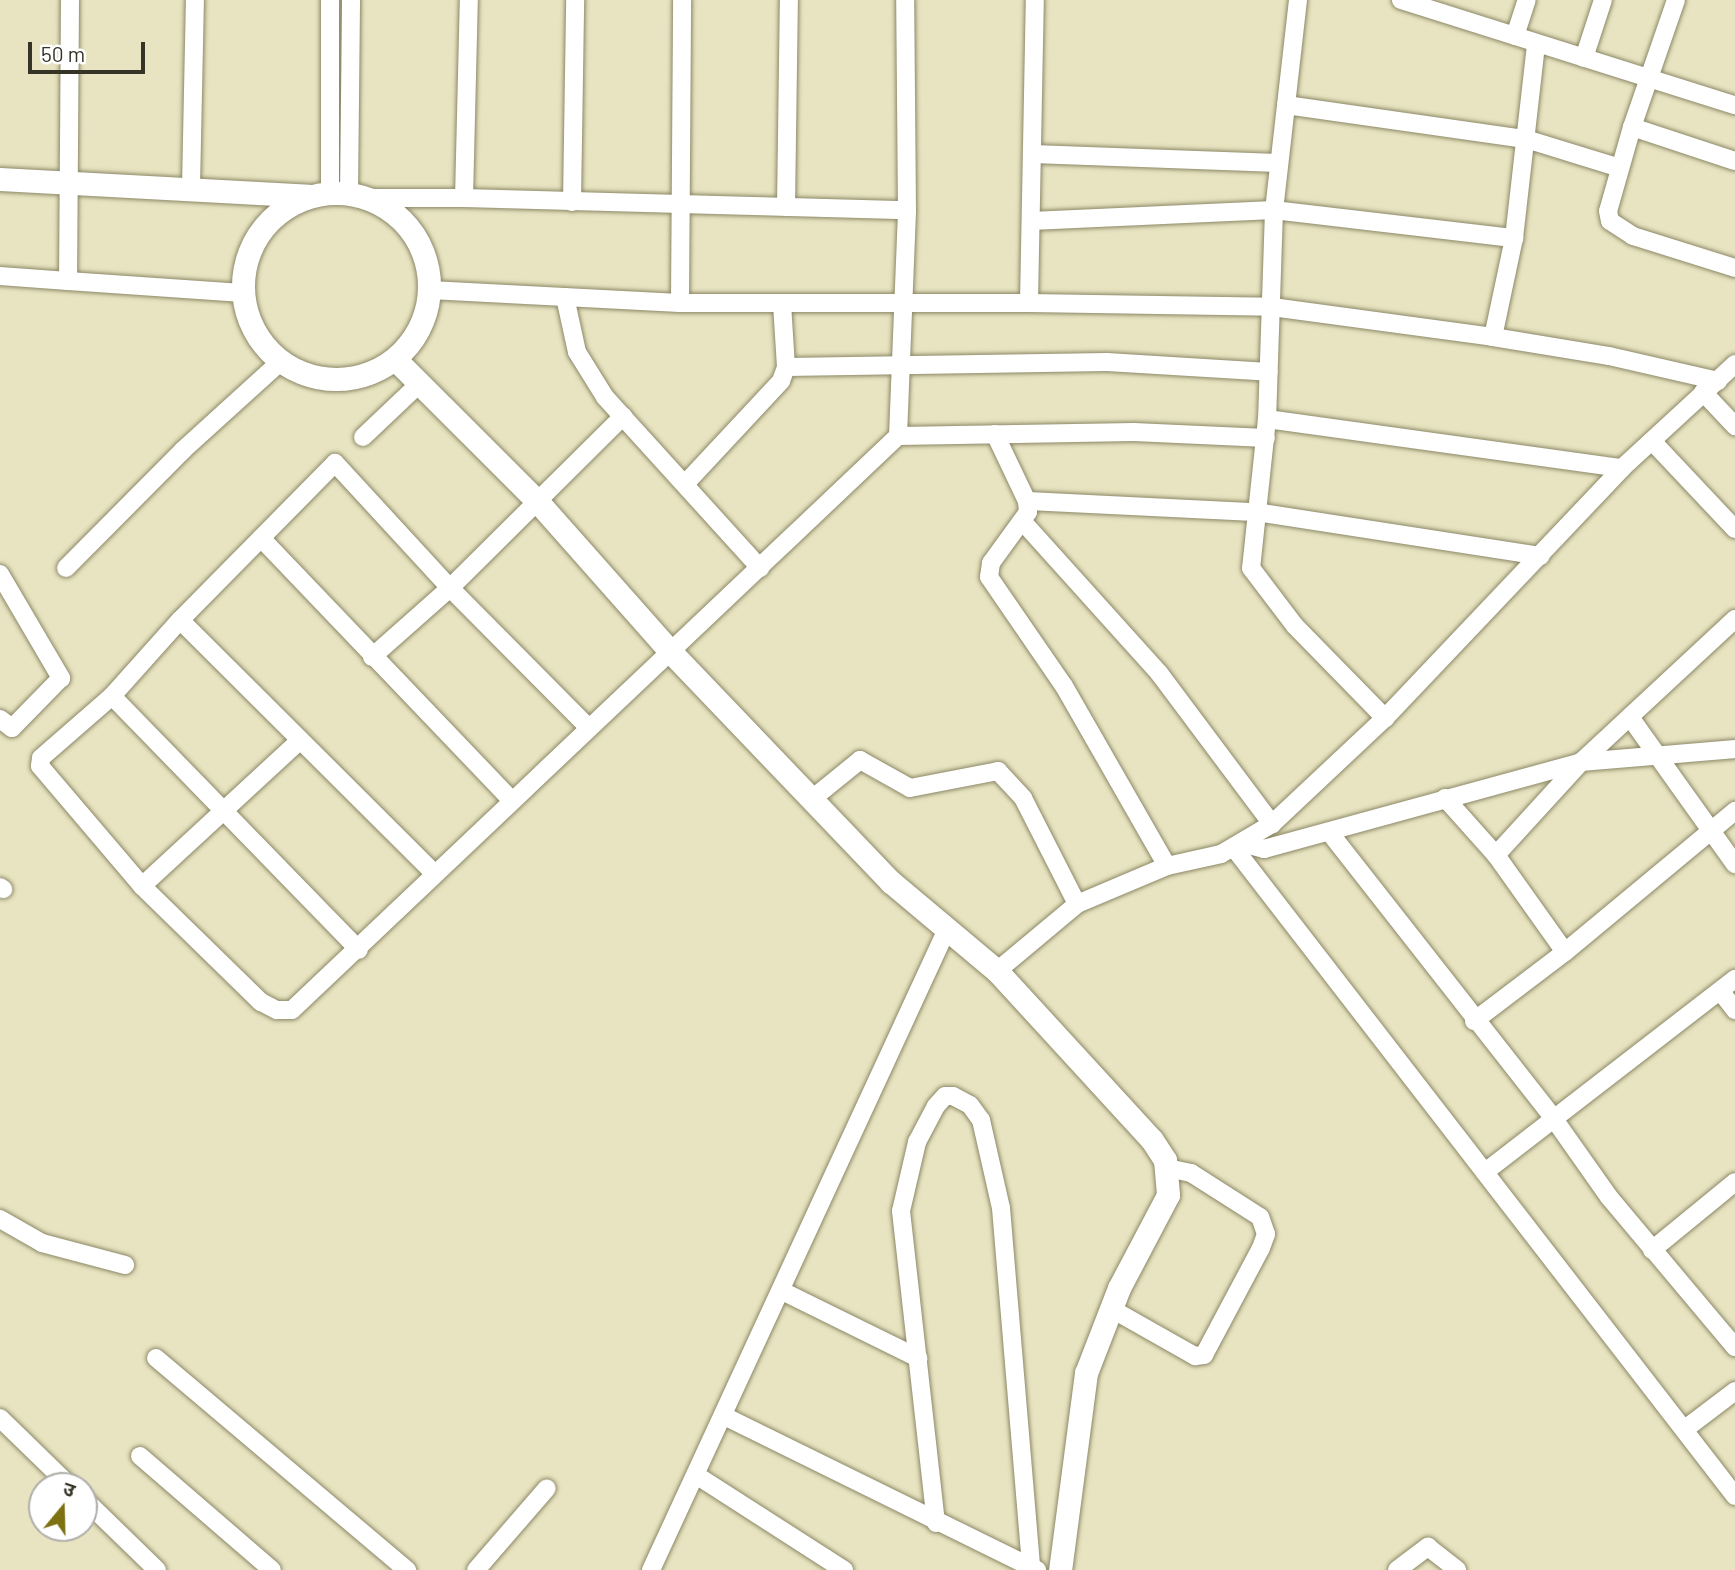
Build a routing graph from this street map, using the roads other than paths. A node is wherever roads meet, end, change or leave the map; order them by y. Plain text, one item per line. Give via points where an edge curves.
1 (70, 0) edge
2 (195, 0) edge
3 (330, 0) edge
4 (351, 0) edge
5 (469, 0) edge
6 (575, 0) edge
7 (682, 0) edge
8 (789, 0) edge
9 (905, 0) edge
10 (1035, 0) edge
11 (1298, 0) edge
12 (1401, 0) edge
13 (1527, 0) edge
14 (1603, 0) edge
15 (1676, 0) edge
16 (1516, 36) junction
17 (1536, 44) junction
18 (1584, 58) junction
19 (1649, 78) junction
20 (1286, 105) junction
21 (1735, 105) edge
22 (1632, 127) junction
23 (1526, 139) junction
24 (1033, 155) junction
25 (1735, 160) edge
26 (1278, 163) junction
27 (1620, 168) junction
28 (0, 179) edge
29 (68, 182) junction
30 (191, 187) junction
31 (339, 195) junction
32 (464, 198) junction
33 (572, 202) junction
34 (679, 204) junction
35 (786, 207) junction
36 (907, 210) junction
37 (1274, 210) junction
38 (1031, 221) junction
39 (1514, 238) junction
40 (1735, 268) edge
41 (0, 276) edge
42 (68, 281) junction
43 (430, 290) junction
44 (243, 293) junction
45 (565, 297) junction
46 (680, 303) junction
47 (1029, 303) junction
48 (782, 304) junction
49 (905, 306) junction
50 (1272, 307) junction
51 (1493, 337) junction
52 (395, 359) junction
53 (280, 362) junction
54 (904, 364) junction
55 (1735, 364) edge
56 (786, 367) junction
57 (1269, 372) junction
58 (1718, 381) junction
59 (420, 383) junction
60 (1703, 392) junction
61 (623, 416) junction
62 (1267, 419) junction
63 (1735, 426) edge
64 (995, 434) junction
65 (898, 436) junction
66 (363, 437) dead end
67 (1266, 438) junction
68 (1653, 441) junction
69 (1622, 468) junction
70 (685, 484) junction
71 (1027, 501) junction
72 (538, 502) junction
73 (1256, 512) junction
74 (1023, 522) junction
75 (1735, 529) edge
76 (261, 538) junction
77 (1541, 556) junction
78 (66, 568) dead end
79 (760, 568) junction
80 (0, 574) edge
81 (450, 588) junction
82 (1735, 619) edge
83 (180, 620) junction
84 (670, 651) junction
85 (372, 657) junction
86 (112, 696) junction
87 (1630, 717) junction
88 (1385, 718) junction
89 (0, 719) edge
90 (589, 728) junction
91 (300, 740) junction
92 (1735, 749) edge
93 (1655, 754) junction
94 (1581, 762) junction
95 (1445, 798) junction
96 (812, 799) junction
97 (510, 800) junction
98 (1735, 811) edge
99 (221, 812) junction
100 (1272, 824) junction
101 (1709, 832) junction
102 (1330, 833) junction
103 (1238, 845) junction
104 (1496, 855) junction
105 (1735, 864) edge
106 (1167, 866) junction
107 (434, 873) junction
108 (142, 886) junction
109 (1077, 904) junction
110 (947, 929) junction
111 (359, 950) junction
112 (1565, 952) junction
113 (997, 971) junction
114 (1735, 979) edge
115 (1721, 992) junction
116 (1735, 1010) edge
117 (1474, 1021) junction
118 (1554, 1119) junction
119 (1168, 1168) junction
120 (1485, 1172) junction
121 (1735, 1182) edge
122 (0, 1219) edge
123 (1651, 1250) junction
124 (125, 1265) dead end
125 (782, 1291) junction
126 (1110, 1308) junction
127 (1735, 1347) edge
128 (918, 1357) junction
129 (156, 1358) dead end
130 (1735, 1391) edge
131 (724, 1416) junction
132 (0, 1418) edge
133 (1685, 1429) junction
134 (140, 1456) dead end
135 (56, 1472) edge
136 (696, 1475) junction
137 (547, 1488) dead end
138 (1735, 1496) edge
139 (98, 1512) edge
140 (936, 1523) junction
141 (1034, 1568) edge
142 (158, 1570) edge
143 (272, 1570) edge
144 (407, 1570) edge
145 (477, 1570) edge
146 (651, 1570) edge
147 (844, 1570) edge
148 (1060, 1570) edge
149 (1397, 1570) edge
150 (1457, 1570) edge

1 - 29 street
2 - 30 street
3 - 31 street
4 - 31 street
5 - 32 street
6 - 33 street
7 - 34 street
8 - 35 street
9 - 36 street
10 - 24 street
11 - 20 street
12 - 16 street
13 - 16 street
14 - 18 street
15 - 19 street
16 - 17 street
17 - 18 street
17 - 23 street
18 - 19 street
19 - 21 street
19 - 22 street
20 - 23 street
20 - 26 street
22 - 25 street
22 - 27 street
23 - 27 street
23 - 39 street
24 - 26 street
24 - 38 street
26 - 37 street
27 - 40 street via 1610,221 1633,236
28 - 29 street
29 - 30 street
29 - 42 street
30 - 31 street
31 - 32 street
31 - 43 street via 400,219 417,239 427,264
31 - 44 street via 283,209 260,232 246,261
32 - 33 street
33 - 34 street
34 - 35 street
34 - 46 street
35 - 36 street
36 - 49 street
37 - 38 street
37 - 39 street
37 - 50 street
38 - 47 street
39 - 51 street
41 - 42 street
42 - 44 street
43 - 45 street
43 - 52 street via 425,316 413,340
44 - 53 street via 249,321
45 - 46 street
45 - 61 street via 576,352
46 - 48 street
47 - 49 street
47 - 50 street
48 - 49 street
48 - 56 street
49 - 54 street
50 - 51 street
50 - 57 street
51 - 58 street via 1609,356
52 - 53 street via 369,373 340,379 311,376
52 - 59 street
53 - 78 street via 183,450
54 - 56 street
54 - 57 street via 1107,362
54 - 65 street
55 - 58 street
56 - 70 street via 763,405
57 - 62 street
58 - 60 street
59 - 66 street
59 - 72 street
60 - 63 street
60 - 68 street
61 - 70 street
61 - 72 street
62 - 67 street
62 - 69 street
64 - 65 street
64 - 67 street via 1133,432
64 - 71 street
65 - 79 street
67 - 73 street
68 - 69 street
68 - 75 street
69 - 77 street
70 - 79 street
71 - 73 street
71 - 74 street
72 - 81 street
72 - 84 street
73 - 77 street
73 - 88 street via 1251,568 1256,580
74 - 100 street via 1159,673
74 - 106 street via 991,563 989,577 1064,686
76 - 81 street via 335,463
76 - 83 street
76 - 85 street
77 - 88 street
79 - 84 street
80 - 89 street via 61,678 12,728
81 - 85 street
81 - 90 street
82 - 87 street
83 - 86 street
83 - 91 street
84 - 90 street
84 - 96 street
85 - 97 street
86 - 99 street
86 - 108 street via 41,758 40,766
87 - 93 street
87 - 94 street
88 - 100 street
90 - 97 street
91 - 99 street
91 - 107 street
92 - 93 street
93 - 94 street
93 - 101 street
94 - 95 street
94 - 104 street
95 - 102 street
95 - 104 street
96 - 109 street via 860,760 910,788 998,772 1023,798
96 - 110 street via 891,882
97 - 107 street
98 - 101 street
99 - 108 street
99 - 111 street
100 - 103 street
101 - 105 street
101 - 112 street
102 - 103 street via 1265,849
102 - 117 street
103 - 106 street
103 - 120 street
104 - 112 street
106 - 109 street
107 - 111 street
108 - 111 street via 261,1002 277,1010 292,1010
109 - 113 street
110 - 113 street
110 - 125 street
112 - 117 street
113 - 119 street via 1152,1140
114 - 115 street
115 - 116 street
115 - 118 street
117 - 118 street
118 - 120 street
118 - 123 street
119 - 126 street via 1168,1195
119 - 126 street via 1204,1180 1260,1217 1266,1234 1261,1248 1204,1355 1195,1356
120 - 133 street
121 - 123 street
122 - 124 street via 42,1243
123 - 127 street
125 - 128 street
125 - 131 street
126 - 148 street via 1086,1373
128 - 140 street
128 - 141 street via 902,1197 925,1125 945,1096 953,1096 970,1105 981,1121 1001,1208
129 - 144 street
130 - 133 street
131 - 136 street
131 - 140 street
132 - 135 street
133 - 138 street
134 - 143 street
136 - 146 street
136 - 147 street
137 - 145 street
139 - 142 street
140 - 141 street
149 - 150 street via 1429,1547

